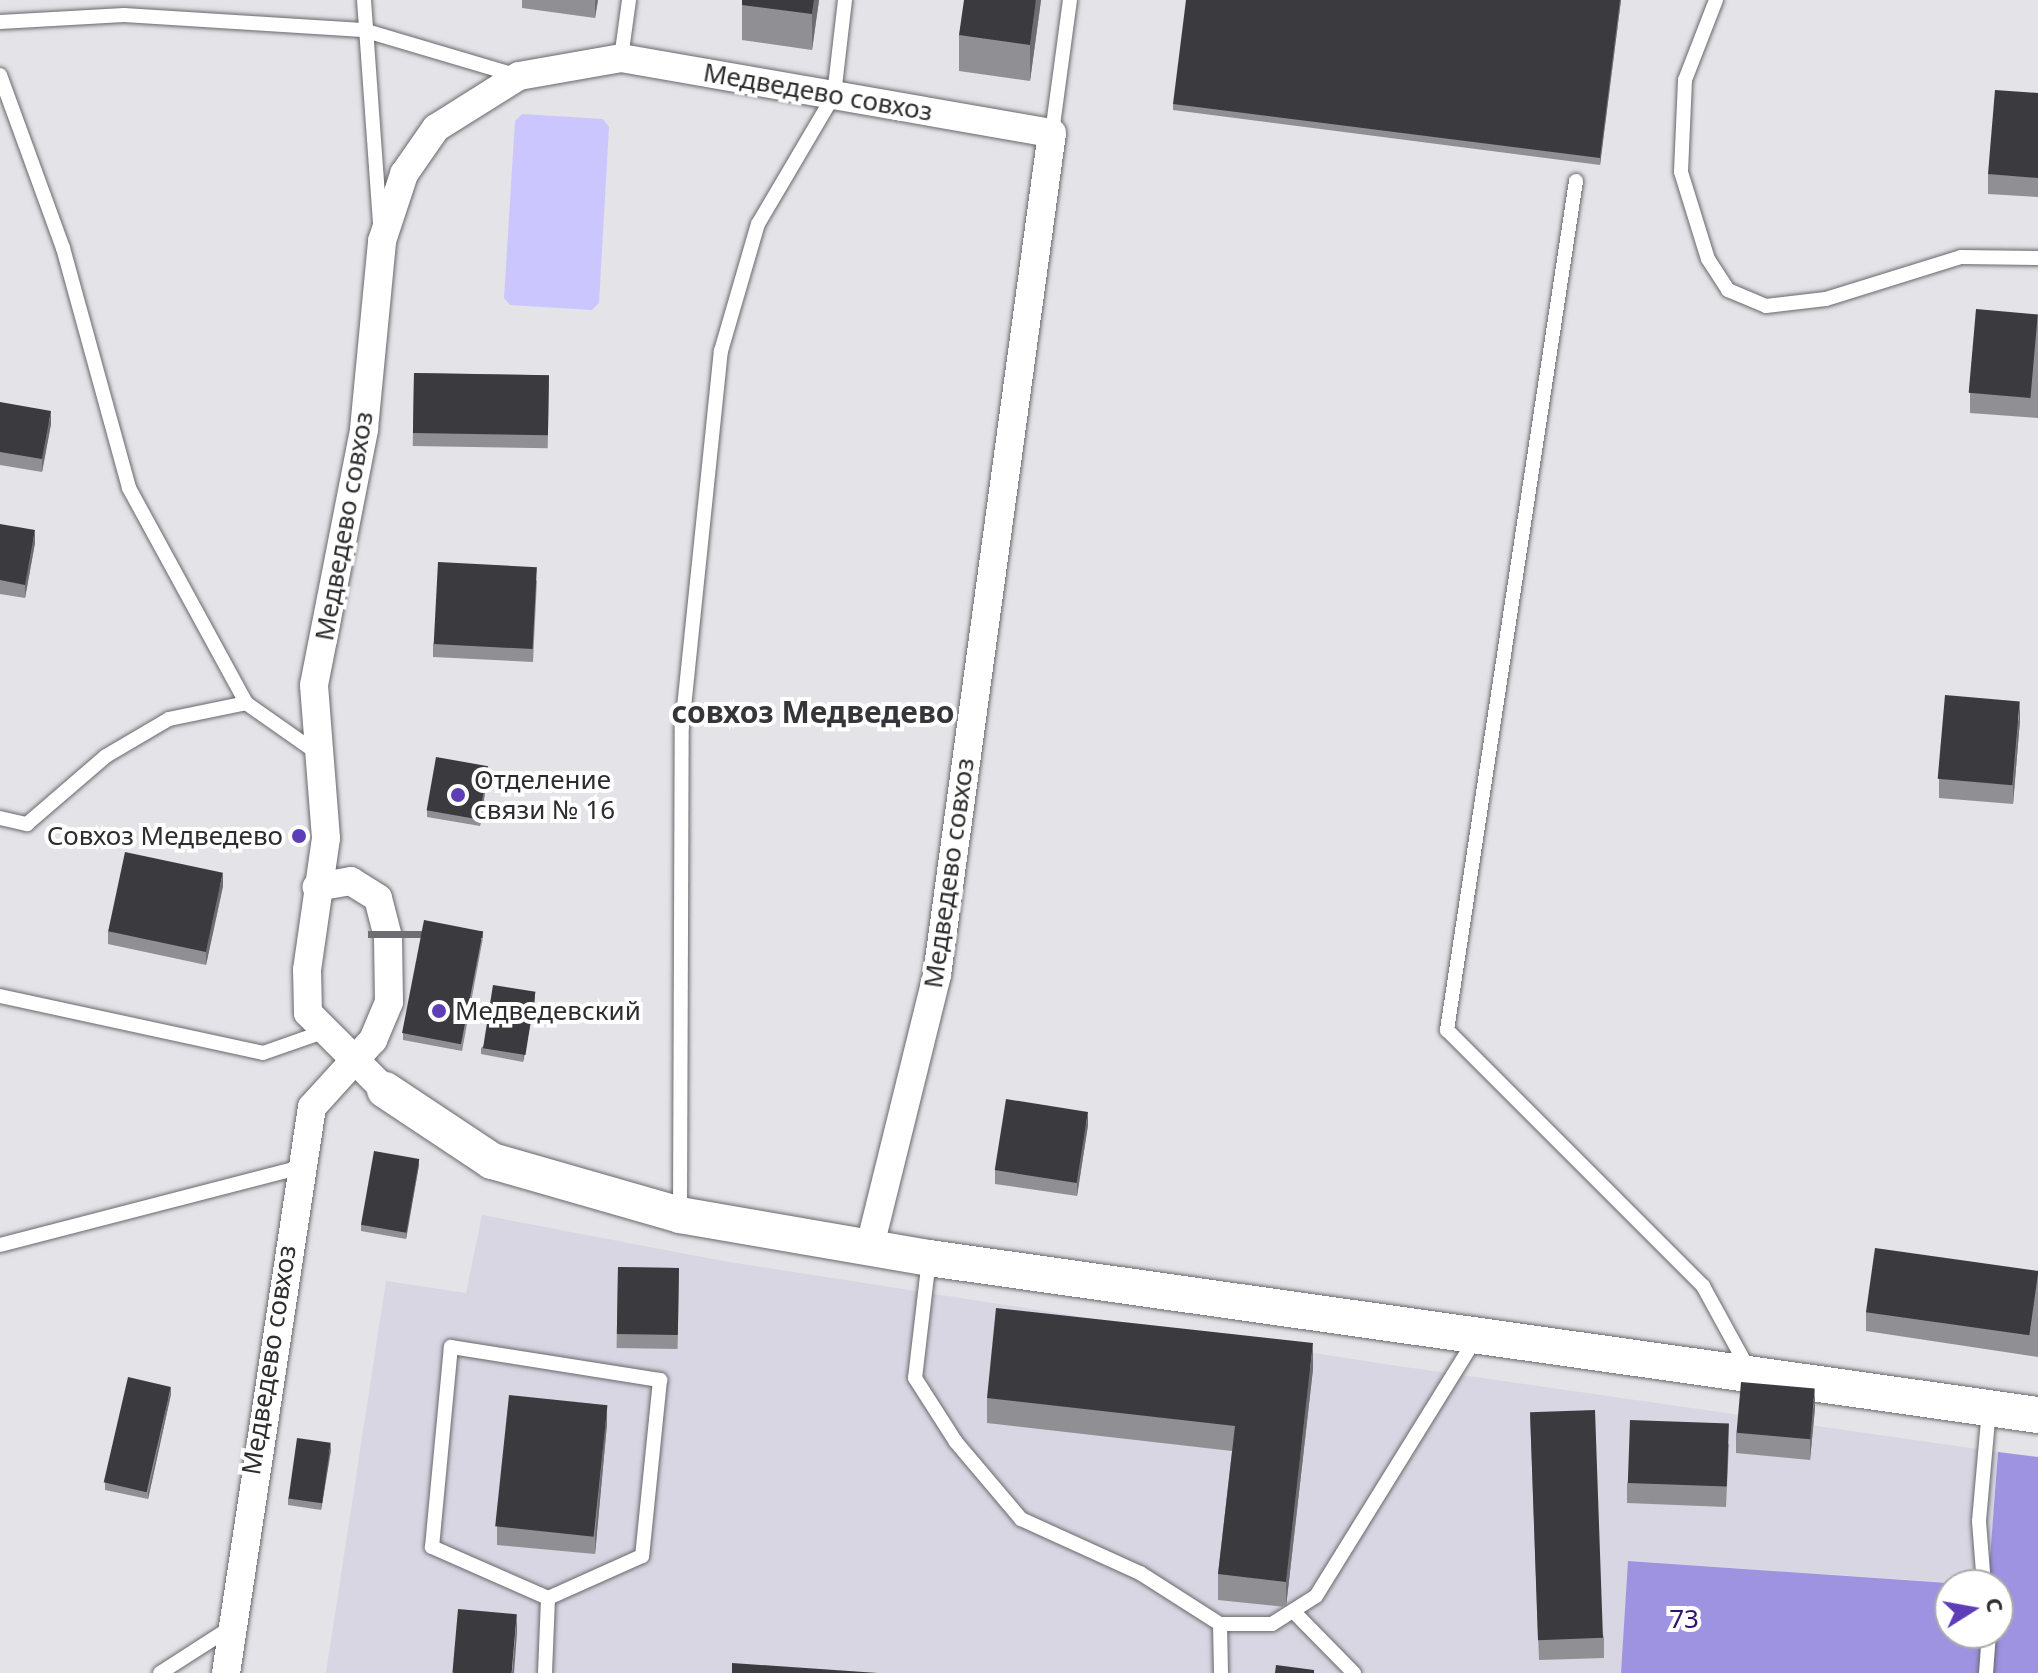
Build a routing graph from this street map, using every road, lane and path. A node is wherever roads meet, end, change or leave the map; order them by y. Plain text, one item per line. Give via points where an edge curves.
1 (364, 0) edge
2 (629, 0) edge
3 (845, 0) edge
4 (1070, 0) edge
5 (1716, 0) edge
6 (0, 22) edge
7 (363, 30) junction
8 (621, 58) junction
9 (0, 75) edge
10 (519, 76) junction
11 (834, 95) junction
12 (1052, 133) junction
13 (1576, 181) dead end
14 (382, 241) junction
15 (2038, 258) edge
16 (246, 703) junction
17 (320, 755) junction
18 (0, 818) edge
19 (317, 887) junction
20 (0, 996) edge
21 (323, 1032) junction
22 (348, 1060) junction
23 (385, 1090) joint
24 (298, 1168) junction
25 (680, 1215) junction
26 (0, 1245) edge
27 (869, 1250) junction
28 (929, 1258) junction
29 (1477, 1337) junction
30 (1753, 1377) junction
31 (1989, 1409) junction
32 (2038, 1415) edge
33 (1983, 1569) edge
34 (548, 1598) junction
35 (1293, 1611) junction
36 (1220, 1624) junction
37 (227, 1630) junction
38 (1988, 1649) edge
39 (160, 1673) edge
40 (226, 1673) edge
41 (545, 1673) edge
42 (1221, 1673) edge
43 (1354, 1673) edge
44 (1986, 1673) edge

1 - 7 lane
2 - 8 lane
3 - 11 lane
4 - 12 lane
5 - 15 lane via 1685,80 1681,172 1708,259 1728,290 1766,306 1826,299 1961,257
6 - 7 lane via 124,15
7 - 10 lane
7 - 14 lane
8 - 10 street, Медведево совхоз
8 - 11 street, Медведево совхоз
9 - 16 lane via 63,248 129,488
10 - 14 street, Медведево совхоз via 436,128 404,174
11 - 12 street, Медведево совхоз
11 - 25 lane via 758,224 721,351 682,727
12 - 27 street, Медведево совхоз via 937,975
13 - 30 lane via 1447,1030 1703,1286
14 - 17 street, Медведево совхоз via 364,429 314,685
16 - 17 lane
16 - 18 lane via 169,719 106,756 27,824
17 - 19 street, Медведево совхоз via 326,838
19 - 21 street, Медведево совхоз via 308,1013
19 - 22 street via 351,881 378,898 388,937 389,1002 373,1040
20 - 21 lane via 263,1053
21 - 22 street, Медведево совхоз
22 - 23 street, Медведево совхоз
22 - 24 street, Медведево совхоз via 312,1107
23 - 25 street via 492,1161
24 - 26 lane
24 - 37 street, Медведево совхоз
25 - 27 street
27 - 28 street
28 - 29 street
28 - 36 lane via 915,1378 956,1442 1021,1519 1140,1573
29 - 30 street
29 - 35 lane via 1316,1596
30 - 31 street
31 - 32 street
31 - 33 lane via 1979,1521
34 - 34 lane via 642,1556 660,1380 451,1347 432,1547
34 - 41 lane
35 - 36 lane via 1272,1624
35 - 43 lane
36 - 42 lane
37 - 39 lane
37 - 40 street, Медведево совхоз
38 - 44 lane

